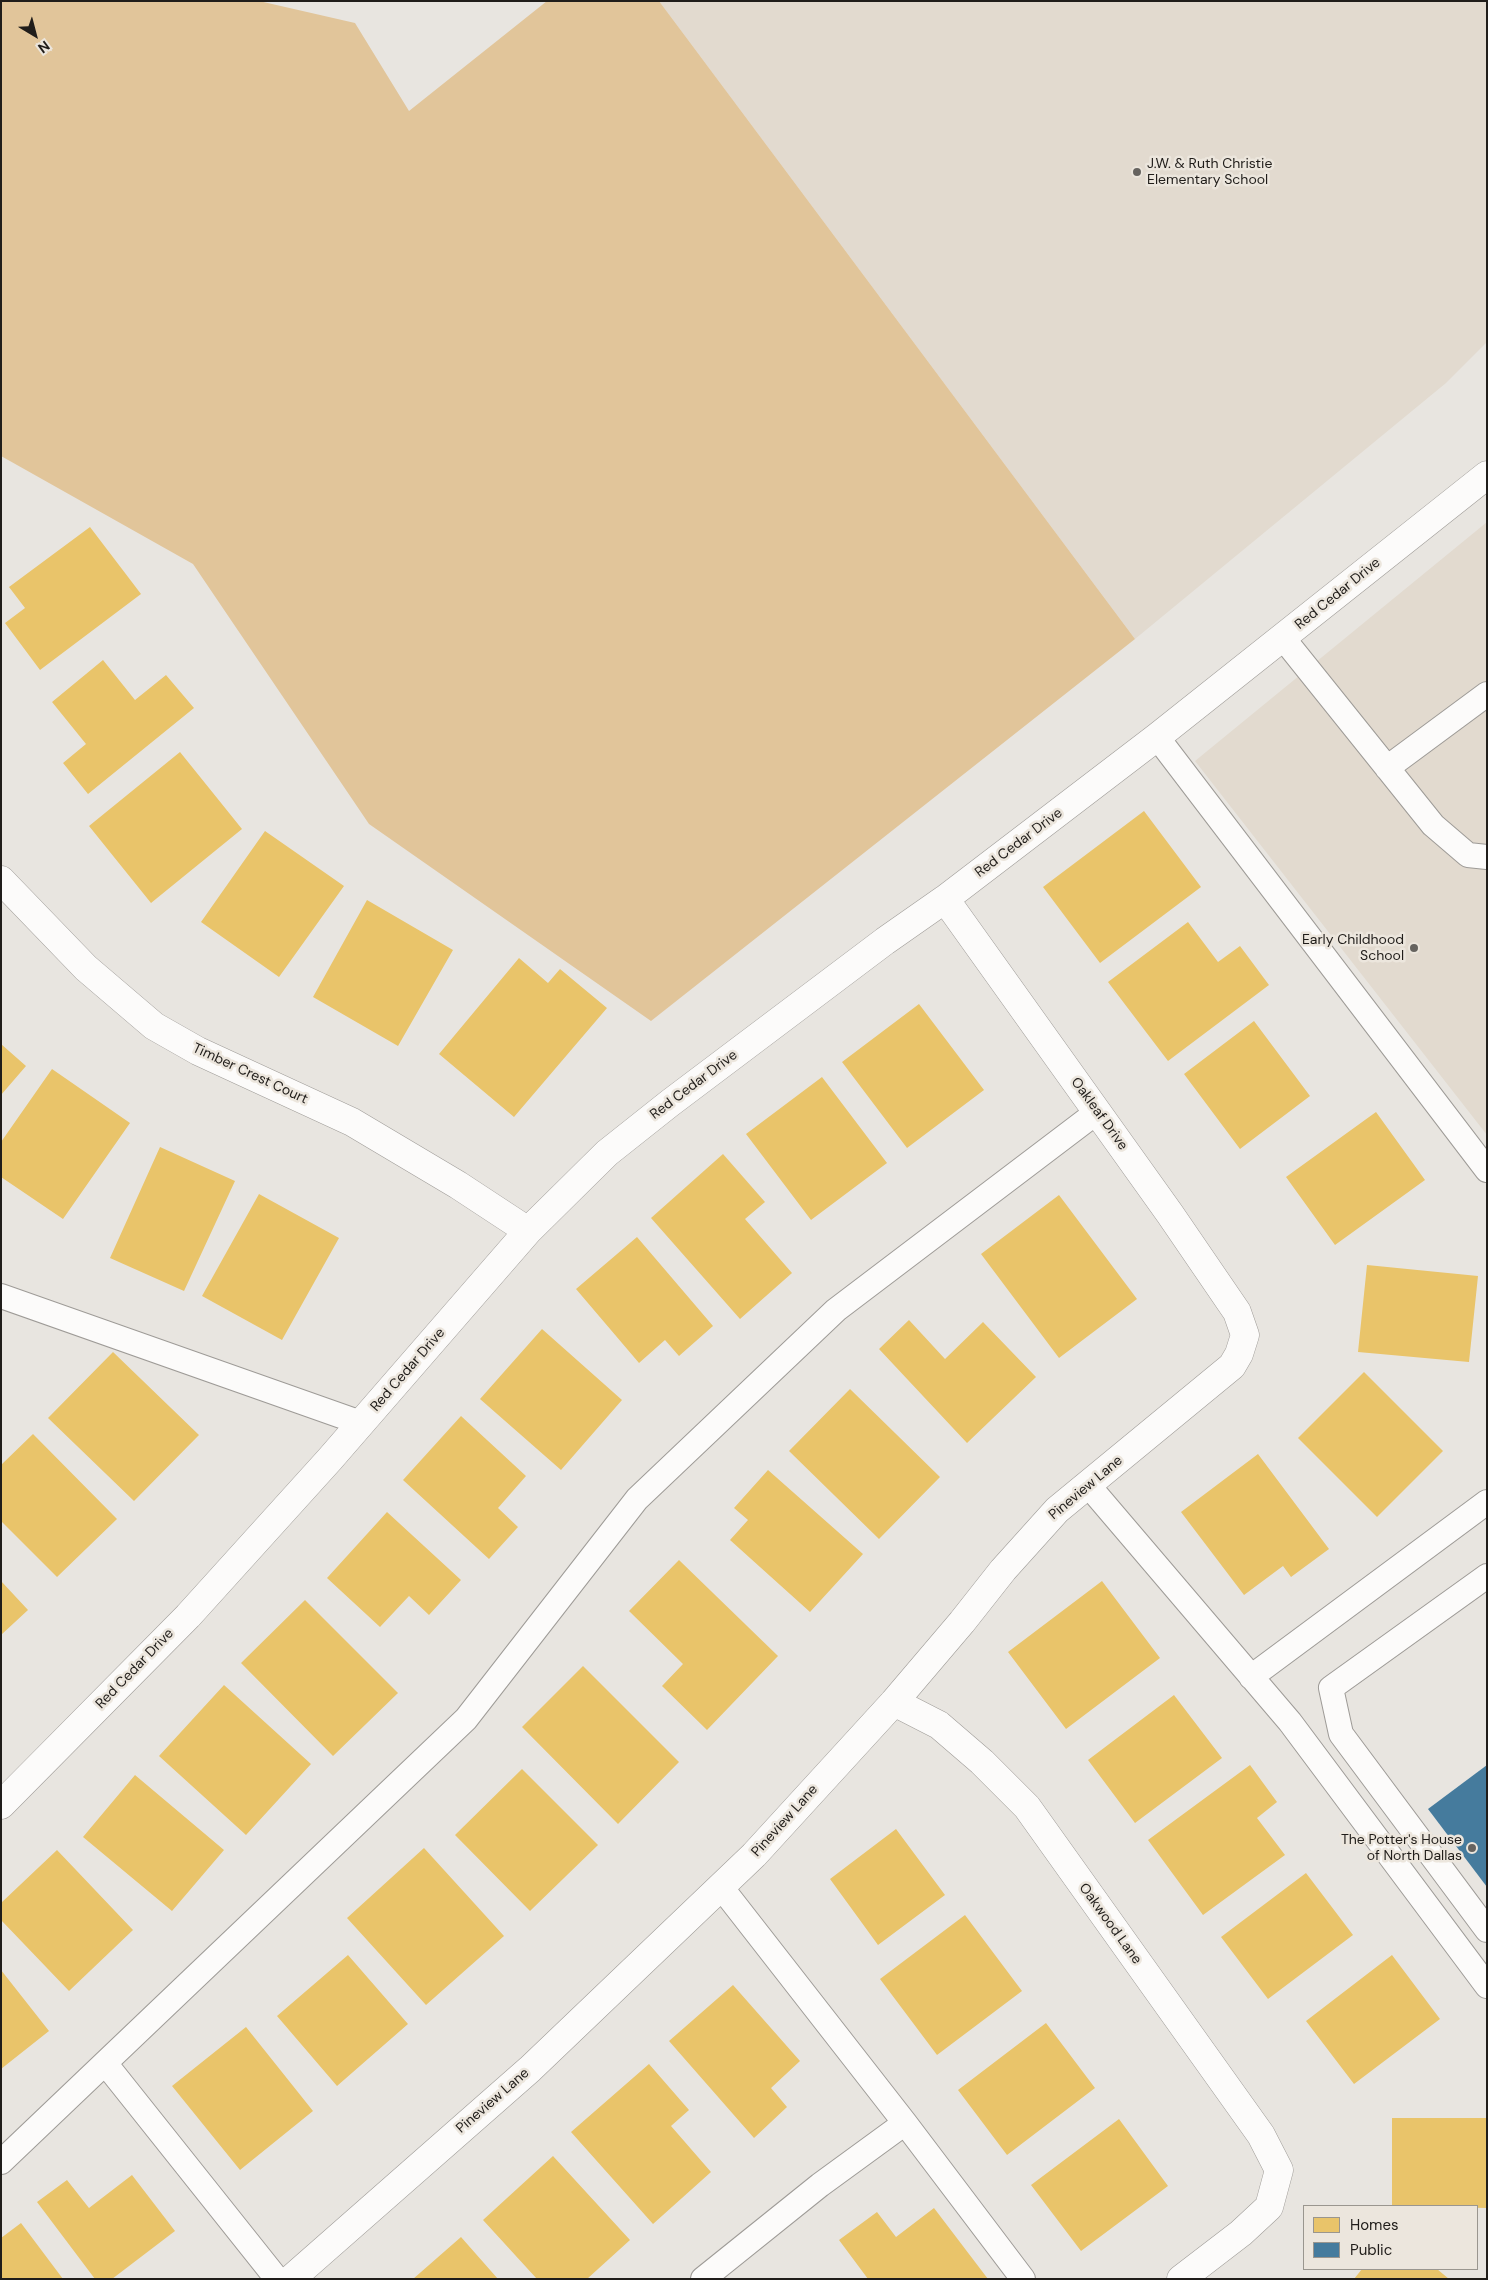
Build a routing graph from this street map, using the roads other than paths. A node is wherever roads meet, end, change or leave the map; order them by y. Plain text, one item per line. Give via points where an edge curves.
1 (1487, 475) edge
2 (1283, 638) junction
3 (1487, 694) edge
4 (1157, 737) junction
5 (1387, 768) junction
6 (1487, 857) edge
7 (1, 880) edge
8 (945, 899) junction
9 (1097, 1112) junction
10 (1487, 1170) edge
11 (528, 1231) junction
12 (1, 1296) edge
13 (1245, 1335) joint
14 (361, 1423) junction
15 (1088, 1485) junction
16 (1487, 1502) edge
17 (1487, 1576) edge
18 (1251, 1677) junction
19 (894, 1702) junction
20 (1, 1805) edge
21 (721, 1887) junction
22 (1487, 1930) edge
23 (1487, 1986) edge
24 (105, 2063) junction
25 (905, 2123) junction
26 (1, 2162) edge
27 (277, 2279) edge
28 (291, 2279) edge
29 (703, 2279) edge
30 (1023, 2279) edge
31 (1181, 2279) edge

1 - 2 street, Red Cedar Drive
2 - 4 street, Red Cedar Drive
2 - 5 lane
3 - 5 lane
4 - 8 street, Red Cedar Drive
4 - 10 lane
5 - 6 lane via 1433,825 1468,855
7 - 11 street, Timber Crest Court via 86,968 154,1026 198,1051 352,1122
8 - 9 street, Oakleaf Drive
8 - 11 street, Red Cedar Drive via 670,1103 607,1154
9 - 13 street, Oakleaf Drive via 1237,1312
9 - 24 lane via 836,1310 637,1499 466,1720
11 - 14 street, Red Cedar Drive
12 - 14 lane
13 - 15 street, Pineview Lane via 1232,1366
14 - 20 street, Red Cedar Drive via 188,1616
15 - 18 lane
15 - 19 street, Pineview Lane via 1057,1510 1003,1570
16 - 18 lane
17 - 22 lane via 1331,1688 1341,1734
18 - 23 lane via 1290,1722
19 - 21 street, Pineview Lane via 754,1856
19 - 31 street, Oakwood Lane via 939,1725 1027,1807 1261,2135 1279,2170 1269,2207
21 - 25 lane
21 - 28 street, Pineview Lane via 530,2069
24 - 26 lane
24 - 27 lane
25 - 29 lane via 820,2185
25 - 30 lane

